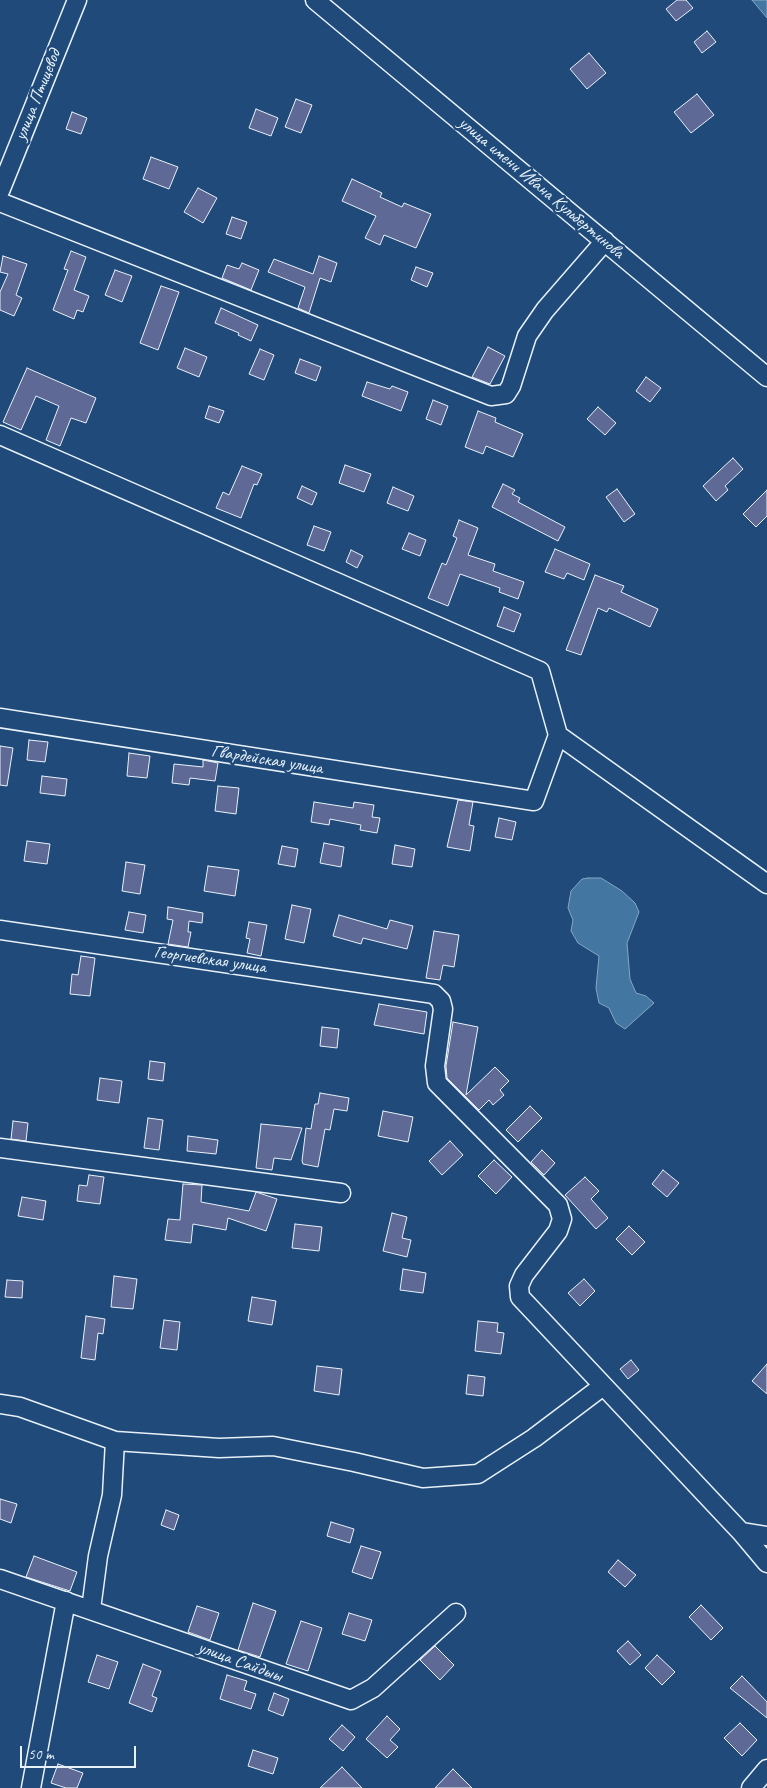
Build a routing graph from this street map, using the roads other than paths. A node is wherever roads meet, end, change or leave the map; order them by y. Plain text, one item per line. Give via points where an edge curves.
1 (77, 0) edge
2 (315, 0) edge
3 (0, 191) edge
4 (0, 202) edge
5 (605, 241) junction
6 (767, 377) edge
7 (0, 435) edge
8 (0, 718) edge
9 (558, 735) junction
10 (767, 884) edge
11 (0, 930) edge
12 (0, 1148) edge
13 (341, 1193) dead end
14 (603, 1386) junction
15 (0, 1404) edge
16 (115, 1441) junction
17 (741, 1532) junction
18 (767, 1536) edge
19 (767, 1563) edge
20 (0, 1579) edge
21 (66, 1600) junction
22 (90, 1609) junction
23 (456, 1613) dead end
24 (767, 1769) edge
25 (31, 1788) edge
26 (751, 1788) edge

1 - 3 street, улица Птицевод
2 - 5 street, улица имени Ивана Кульбертинова
4 - 5 street via 491,396 506,394 527,336 545,310
5 - 6 street, улица имени Ивана Кульбертинова
7 - 9 street via 540,671
8 - 9 street, Гвардейская улица via 534,801
9 - 10 street
11 - 14 street, Георгиевская улица via 434,994 443,1010 435,1066 437,1083 558,1205 562,1219 558,1231 524,1275 519,1286 520,1297
12 - 13 street
14 - 16 street via 534,1438 478,1474 423,1478 273,1446 219,1448
14 - 17 street
15 - 16 street via 20,1407
16 - 22 street via 112,1495
17 - 18 street
17 - 19 street
20 - 21 street, улица Сайдыы
21 - 22 street, улица Сайдыы
21 - 25 street
22 - 23 street, улица Сайдыы via 351,1700 373,1688
24 - 26 street

